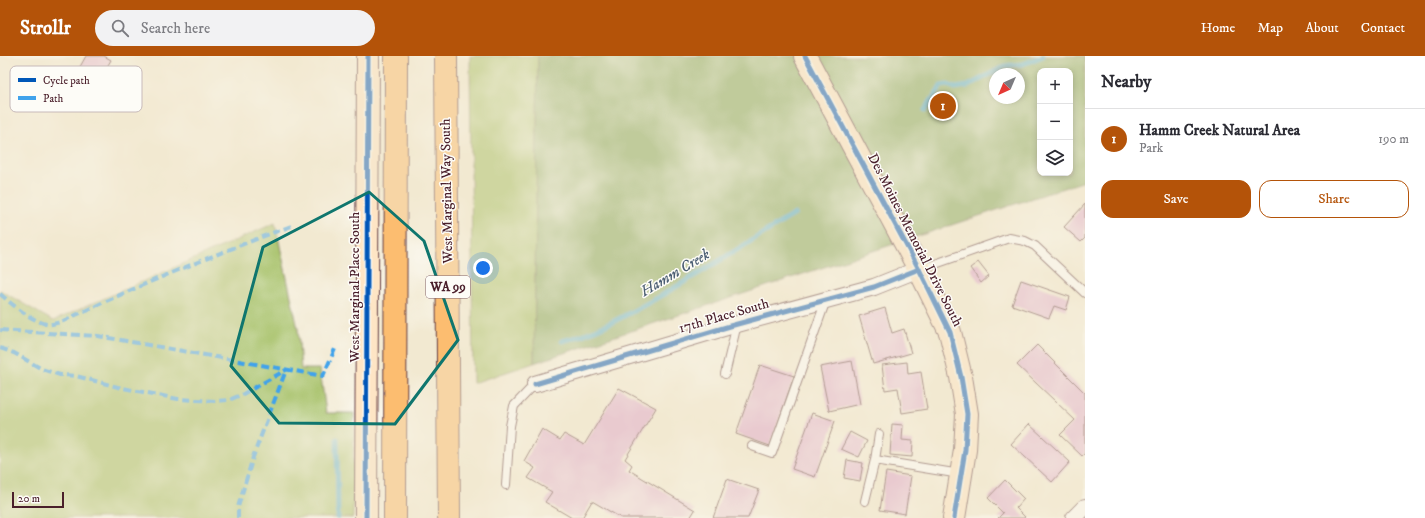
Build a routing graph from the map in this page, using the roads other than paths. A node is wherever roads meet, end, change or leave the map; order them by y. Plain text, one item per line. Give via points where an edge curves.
1 (368, 56) edge
2 (396, 56) edge
3 (446, 56) edge
4 (805, 56) edge
5 (919, 269) junction
6 (1085, 292) edge
7 (827, 299) junction
8 (737, 324) junction
9 (725, 374) dead end
10 (535, 384) joint
11 (879, 434) dead end
12 (752, 446) dead end
13 (875, 460) junction
14 (961, 474) junction
15 (506, 485) dead end
16 (865, 501) dead end
17 (1085, 506) edge
18 (366, 518) edge
19 (395, 518) edge
20 (449, 518) edge
21 (954, 518) edge
22 (1074, 518) edge

1 - 18 main road, West Marginal Place South
2 - 19 highway
3 - 20 highway, West Marginal Way South / WA 99
4 - 5 main road, Des Moines Memorial Drive South
5 - 6 lane via 1009,238 1036,246
5 - 7 street, 17th Place South via 874,287
5 - 14 main road, Des Moines Memorial Drive South via 950,332 962,377 967,414
7 - 8 street, 17th Place South
7 - 12 lane via 772,453
8 - 9 lane
8 - 10 street, 17th Place South
10 - 15 lane via 514,406
11 - 13 lane
13 - 14 lane
13 - 16 lane
14 - 21 main road, Des Moines Memorial Drive South
17 - 22 street

